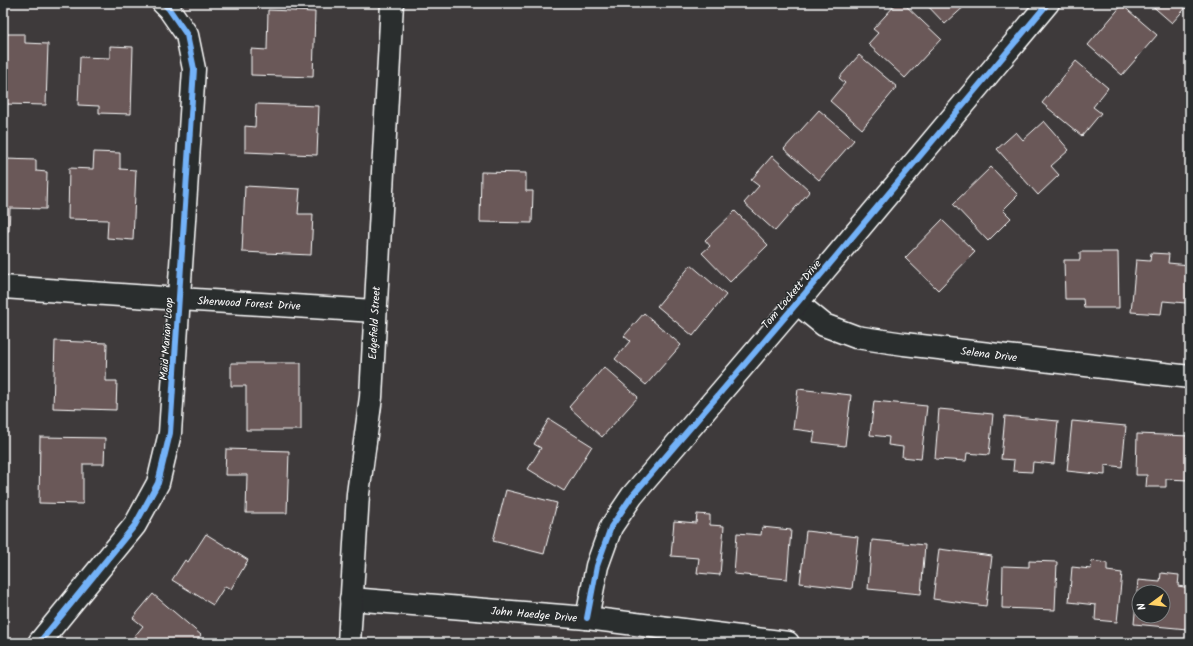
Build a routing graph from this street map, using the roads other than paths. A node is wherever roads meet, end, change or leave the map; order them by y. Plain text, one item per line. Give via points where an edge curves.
1 (163, 3) edge
2 (392, 3) edge
3 (1048, 3) edge
4 (3, 287) edge
5 (179, 299) junction
6 (797, 303) junction
7 (375, 311) junction
8 (1190, 377) edge
9 (351, 599) junction
10 (587, 618) junction
11 (39, 643) edge
12 (349, 643) edge
13 (788, 643) edge

1 - 5 street, Maid Marian Loop via 187,35 194,69
2 - 7 street, Edgefield Street
3 - 6 street, Tom Lockett Drive
4 - 5 street, Sherwood Forest Drive
5 - 7 street, Sherwood Forest Drive
5 - 11 street, Maid Marian Loop via 170,433 158,483 135,525
6 - 8 street, Selena Drive via 824,325 856,337
6 - 10 street, Tom Lockett Drive via 632,496 611,526 596,566
7 - 9 street, Edgefield Street via 371,397 358,494
9 - 10 street, John Haedge Drive
9 - 12 street, Edgefield Street
10 - 13 street, John Haedge Drive

